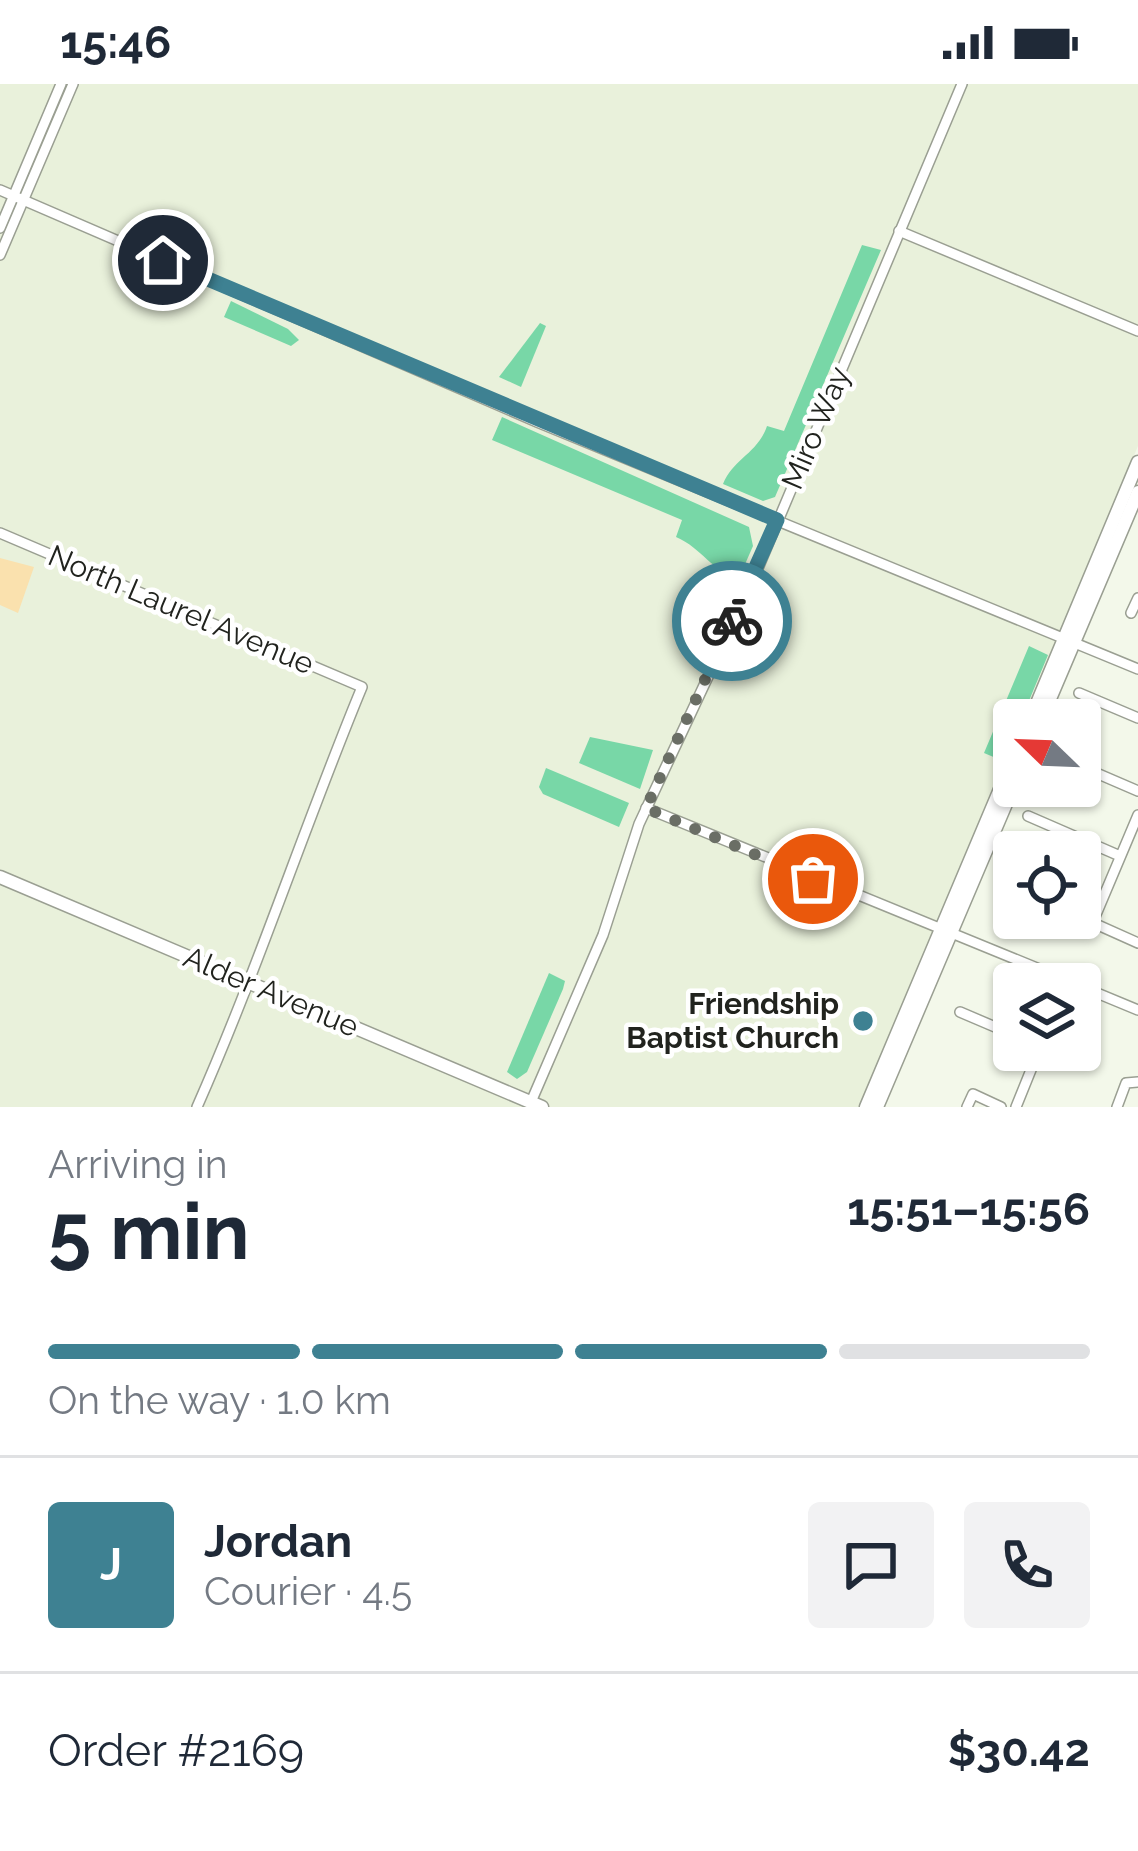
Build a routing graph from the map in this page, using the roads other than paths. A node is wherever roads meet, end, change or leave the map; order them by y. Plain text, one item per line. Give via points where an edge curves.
1 (61, 84) edge
2 (74, 84) edge
3 (962, 84) edge
4 (0, 190) edge
5 (19, 198) junction
6 (0, 228) edge
7 (899, 231) junction
8 (0, 255) edge
9 (1138, 331) edge
10 (1138, 462) edge
11 (1138, 492) edge
12 (777, 520) junction
13 (0, 533) edge
14 (1138, 598) edge
15 (1131, 614) dead end
16 (1070, 641) junction
17 (1138, 669) edge
18 (1079, 693) dead end
19 (1041, 699) edge
20 (1049, 699) edge
21 (1138, 718) edge
22 (1101, 775) edge
23 (1138, 791) edge
24 (994, 807) edge
25 (1004, 807) edge
26 (646, 808) junction
27 (1138, 815) edge
28 (1028, 816) dead end
29 (1120, 856) junction
30 (0, 877) edge
31 (1101, 902) edge
32 (1101, 928) edge
33 (947, 930) junction
34 (1138, 943) edge
35 (1024, 963) edge
36 (251, 983) junction
37 (1101, 995) edge
38 (1138, 1010) edge
39 (960, 1012) dead end
40 (993, 1026) edge
41 (1031, 1071) edge
42 (1133, 1081) edge
43 (536, 1105) edge
44 (197, 1107) edge
45 (866, 1107) edge
46 (877, 1107) edge
47 (967, 1107) edge
48 (1001, 1107) edge
49 (1016, 1107) edge
50 (1117, 1107) edge

1 - 5 street
2 - 5 street
3 - 7 street, Miro Way
4 - 5 street
5 - 6 street
5 - 8 street
5 - 12 street
7 - 9 street
7 - 12 street, Miro Way
10 - 16 main road
11 - 16 main road
12 - 16 street
12 - 26 street, Miro Way
13 - 36 street, North Laurel Avenue via 362,687
14 - 15 street
16 - 17 street
16 - 19 main road
16 - 20 main road
18 - 21 street
22 - 23 street
24 - 33 main road
25 - 33 main road
26 - 33 street
26 - 43 street, Miro Way
27 - 29 street
28 - 29 street
29 - 31 street
30 - 36 main road, Alder Avenue
32 - 34 street
33 - 35 street
33 - 45 main road
33 - 46 main road
36 - 43 main road, Alder Avenue
36 - 44 street
37 - 38 street
39 - 40 street
41 - 49 street
42 - 50 street
47 - 48 street via 973,1094

